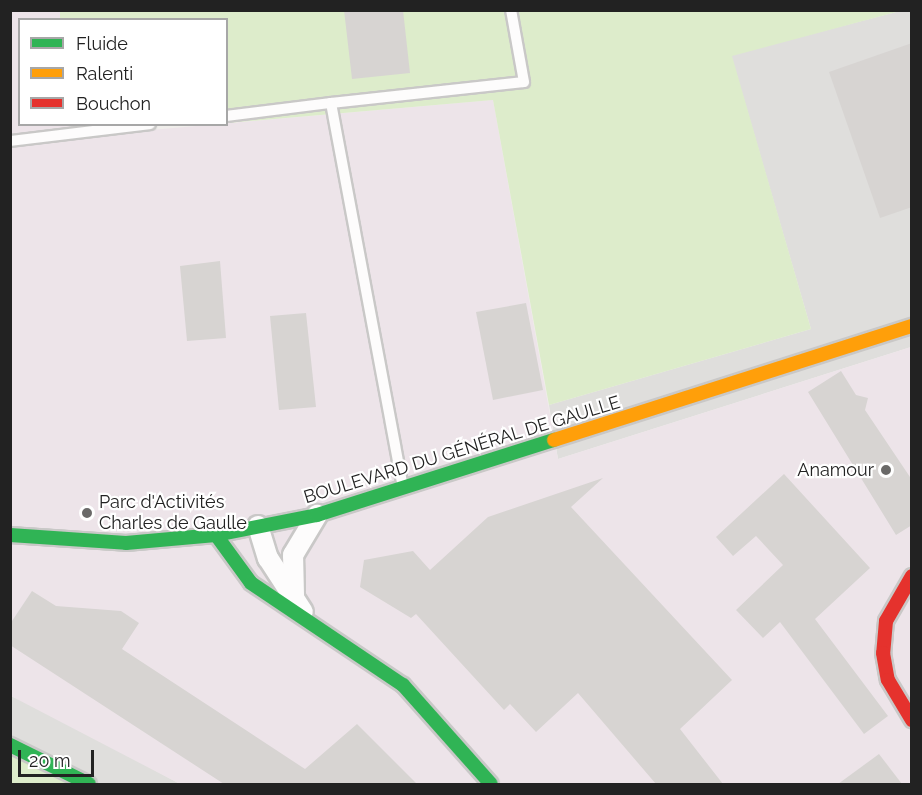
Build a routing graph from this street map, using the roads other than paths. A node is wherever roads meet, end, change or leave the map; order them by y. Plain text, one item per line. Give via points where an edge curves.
1 (511, 10) edge
2 (331, 103) junction
3 (228, 116) edge
4 (134, 126) edge
5 (10, 141) edge
6 (912, 326) edge
7 (404, 489) junction
8 (317, 514) junction
9 (258, 526) junction
10 (10, 535) edge
11 (216, 535) junction
12 (912, 576) edge
13 (296, 603) junction
14 (317, 628) junction
15 (912, 720) edge
16 (10, 745) edge
17 (89, 784) edge
18 (490, 784) edge

1 - 2 lane via 524,82
2 - 3 lane
2 - 7 lane
4 - 5 lane
6 - 7 street, BOULEVARD DU GÉNÉRAL DE GAULLE
7 - 8 street, BOULEVARD DU GÉNÉRAL DE GAULLE
8 - 9 street, BOULEVARD DU GÉNÉRAL DE GAULLE
8 - 13 street via 290,569
9 - 11 street, BOULEVARD DU GÉNÉRAL DE GAULLE
9 - 13 street via 268,558
10 - 11 street, BOULEVARD DU GÉNÉRAL DE GAULLE via 126,543
11 - 14 street via 250,584
12 - 15 street via 886,621 883,653 888,680
13 - 14 street
14 - 18 street via 403,685
16 - 17 street

